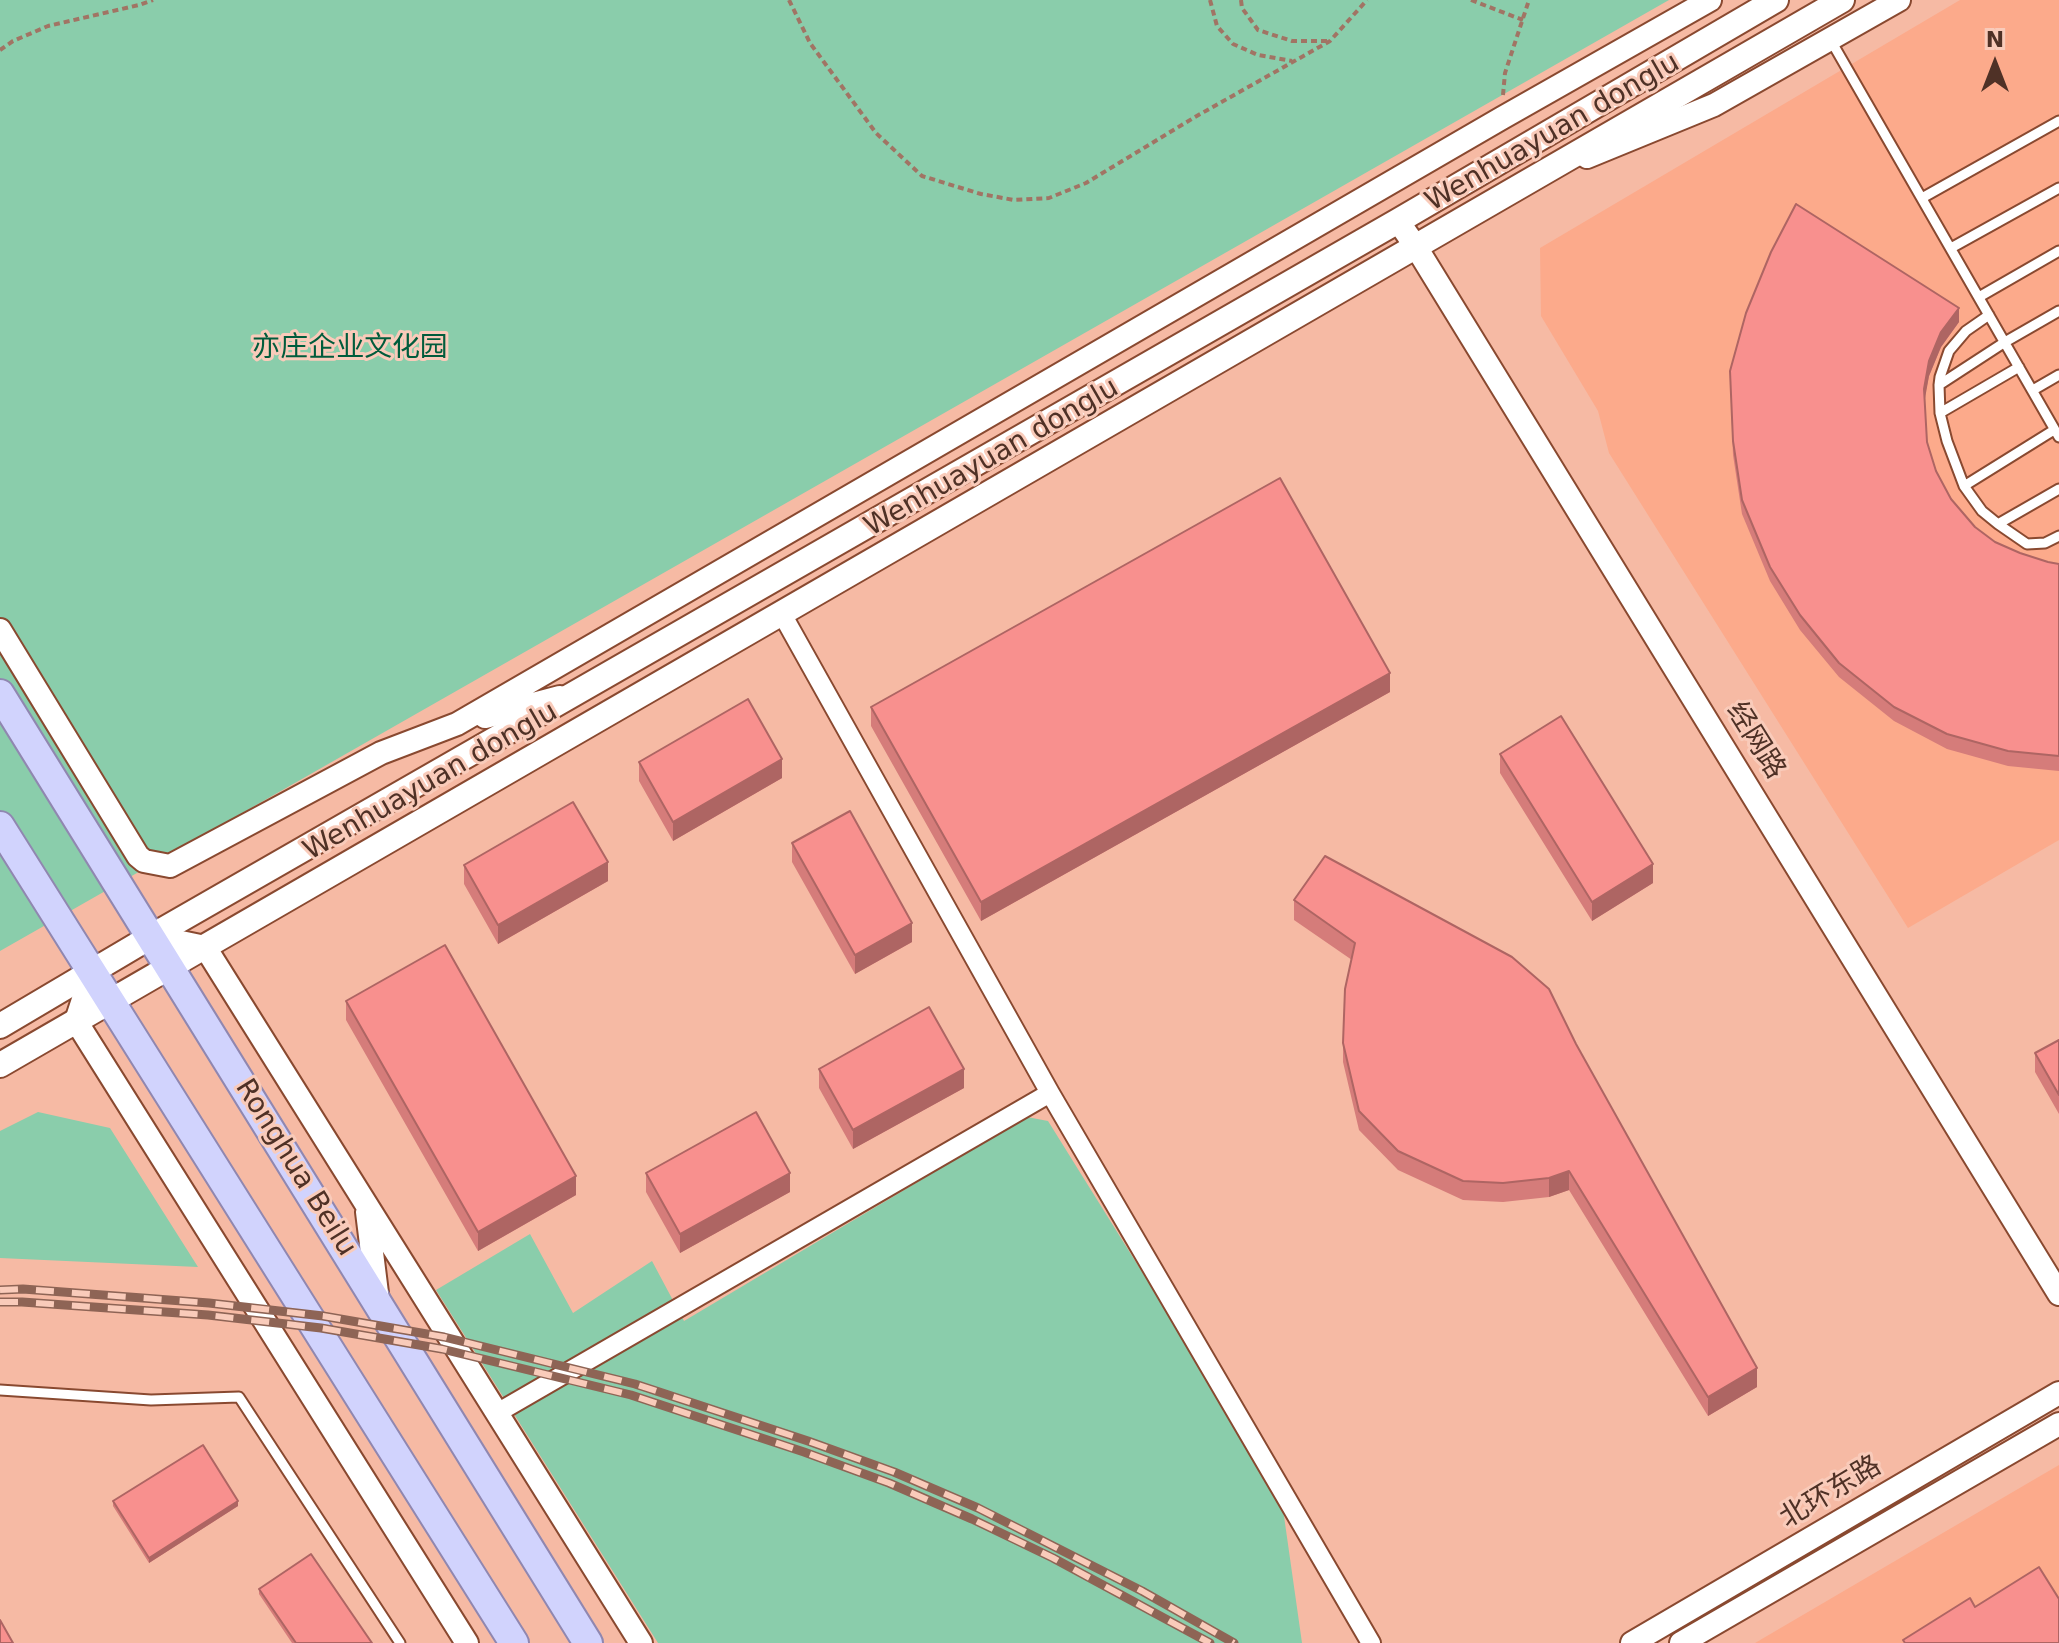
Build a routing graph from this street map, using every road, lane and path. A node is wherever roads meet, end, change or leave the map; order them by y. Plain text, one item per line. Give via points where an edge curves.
1 (153, 0) edge
2 (789, 0) edge
3 (1210, 0) edge
4 (1241, 0) edge
5 (1367, 0) edge
6 (1471, 0) edge
7 (1529, 0) edge
8 (1710, 0) edge
9 (1776, 0) edge
10 (1842, 0) edge
11 (1899, 0) edge
12 (1756, 8) edge
13 (1523, 20) junction
14 (1830, 39) junction
15 (1330, 41) junction
16 (0, 50) edge
17 (1293, 61) junction
18 (1502, 118) junction
19 (2059, 121) edge
20 (1534, 179) junction
21 (2059, 188) edge
22 (1922, 198) junction
23 (1398, 221) junction
24 (1416, 247) junction
25 (1951, 248) junction
26 (2059, 251) edge
27 (1979, 297) junction
28 (2059, 311) edge
29 (1989, 315) junction
30 (2005, 342) junction
31 (2019, 367) junction
32 (2059, 375) edge
33 (1939, 385) junction
34 (2033, 390) junction
35 (1940, 413) junction
36 (2057, 436) edge
37 (1964, 486) junction
38 (2059, 489) edge
39 (1998, 524) junction
40 (2059, 536) edge
41 (782, 614) junction
42 (0, 630) edge
43 (576, 693) junction
44 (0, 694) edge
45 (457, 724) junction
46 (0, 826) edge
47 (152, 936) junction
48 (205, 947) junction
49 (171, 967) junction
50 (92, 972) junction
51 (110, 1002) junction
52 (76, 1021) junction
53 (0, 1026) edge
54 (0, 1065) edge
55 (1050, 1093) junction
56 (366, 1205) junction
57 (2059, 1294) edge
58 (378, 1302) junction
59 (0, 1390) edge
60 (2059, 1393) edge
61 (497, 1413) junction
62 (2059, 1424) edge
63 (1639, 1641) edge
64 (400, 1643) edge
65 (467, 1643) edge
66 (514, 1643) edge
67 (588, 1643) edge
68 (641, 1643) edge
69 (1371, 1643) edge
70 (1681, 1643) edge

1 - 16 path via 48,26
2 - 17 path via 810,43 876,133 922,176 1014,200 1049,198 1086,183
3 - 17 path via 1217,26 1233,44
4 - 15 path via 1258,30 1292,41
5 - 15 path
6 - 13 path
7 - 13 path
8 - 18 street
9 - 12 main road, Wenhuayuan donglu
10 - 20 main road, Wenhuayuan donglu
11 - 14 street
12 - 23 main road, Wenhuayuan donglu
13 - 18 path via 1505,73
14 - 20 street via 1714,105
14 - 22 lane
15 - 17 path
18 - 45 street
19 - 22 lane
20 - 24 main road, Wenhuayuan donglu
21 - 25 lane
22 - 25 lane
23 - 24 street, 经网路
23 - 43 main road, Wenhuayuan donglu
24 - 41 main road, Wenhuayuan donglu
24 - 57 street, 经网路
25 - 27 lane
26 - 27 lane
27 - 29 lane
28 - 30 lane
29 - 30 lane
29 - 33 lane via 1949,351
30 - 31 lane
30 - 33 lane
31 - 34 lane
31 - 35 lane
32 - 34 lane
33 - 35 lane
34 - 36 lane
35 - 37 lane
36 - 37 lane
37 - 39 lane
38 - 39 lane
39 - 40 lane via 2027,544
41 - 48 main road, Wenhuayuan donglu
41 - 55 street
42 - 45 street via 144,861 170,866 381,753
43 - 45 street
43 - 47 main road, Wenhuayuan donglu
44 - 47 main road, Ronghua Beilu
46 - 50 main road
47 - 48 street
47 - 49 main road, Ronghua Beilu
47 - 50 main road, Wenhuayuan donglu
48 - 49 main road, Wenhuayuan donglu
48 - 56 street
49 - 51 main road, Wenhuayuan donglu
49 - 58 main road, Ronghua Beilu
50 - 51 main road
50 - 52 street
50 - 53 main road, Wenhuayuan donglu
51 - 52 main road, Wenhuayuan donglu
51 - 66 main road
52 - 54 main road, Wenhuayuan donglu
52 - 65 street
55 - 61 street
55 - 69 street
56 - 58 street
56 - 61 street
58 - 67 main road, Ronghua Beilu
59 - 64 lane via 151,1400 239,1397
60 - 63 street, 北环东路
61 - 68 street
62 - 70 street, 北环东路

